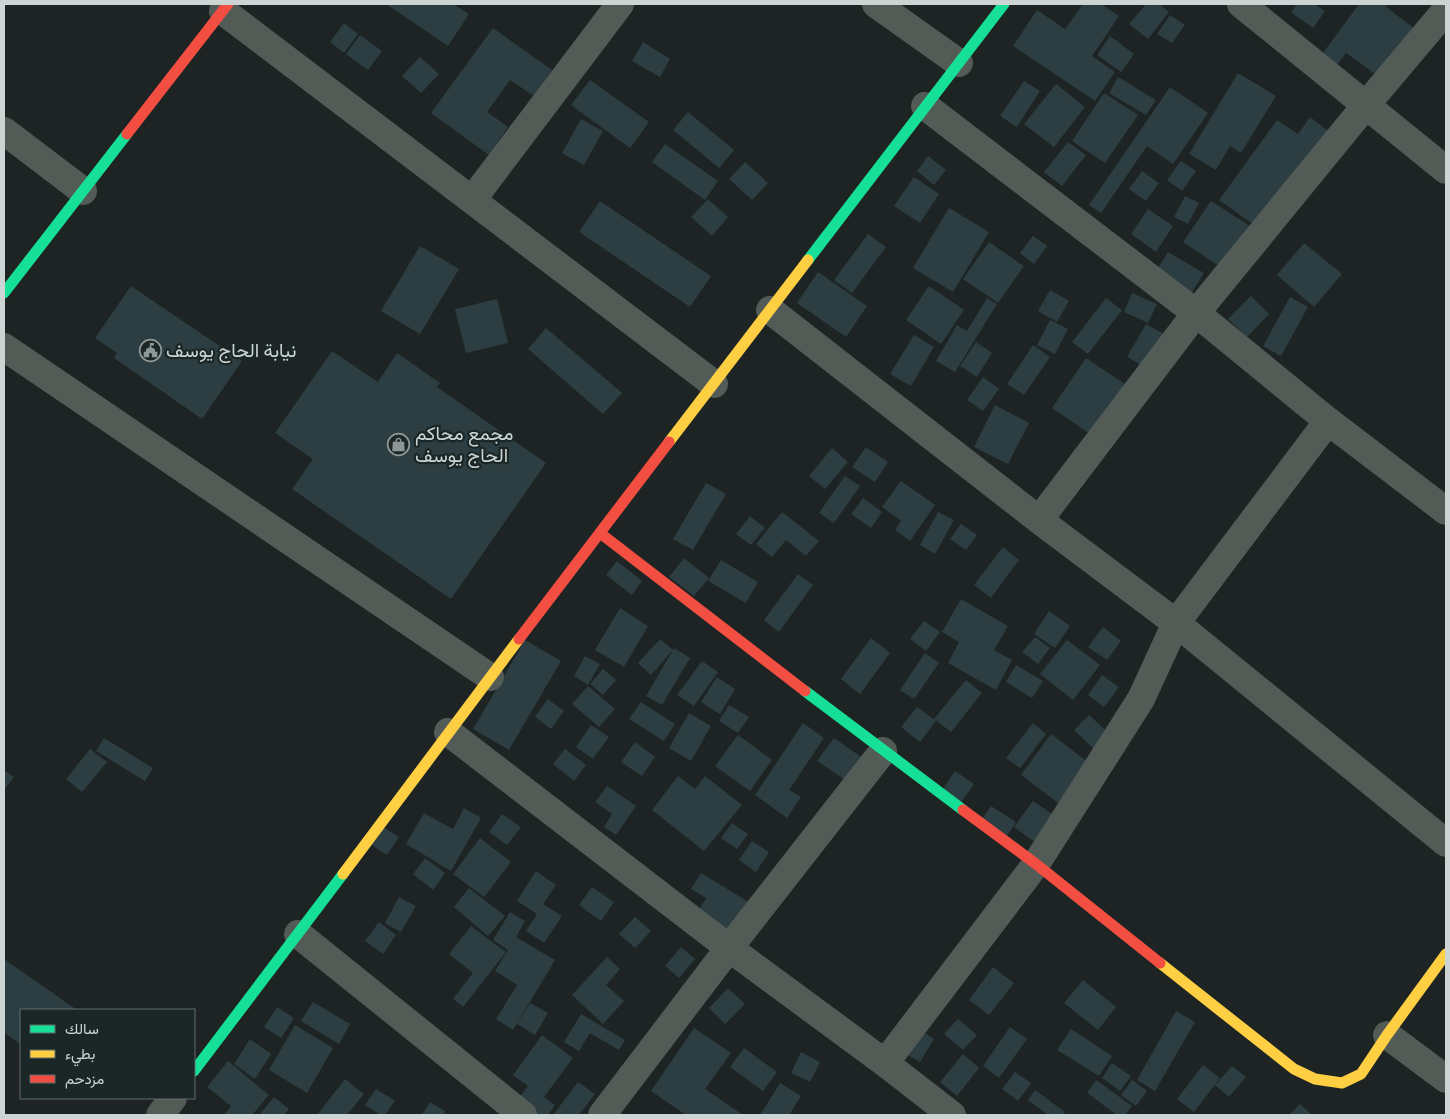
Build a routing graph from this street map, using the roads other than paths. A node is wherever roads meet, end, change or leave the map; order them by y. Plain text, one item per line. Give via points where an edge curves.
1 (620, 4) edge
2 (876, 4) edge
3 (1004, 4) edge
4 (1241, 4) edge
5 (226, 7) edge
6 (1446, 10) edge
7 (959, 63) junction
8 (1366, 105) junction
9 (925, 106) junction
10 (4, 131) edge
11 (1446, 170) edge
12 (83, 191) junction
13 (472, 200) junction
14 (4, 293) edge
15 (770, 310) junction
16 (1196, 313) junction
17 (4, 347) edge
18 (714, 384) junction
19 (1328, 421) junction
20 (1446, 511) edge
21 (1039, 520) junction
22 (600, 533) junction
23 (1176, 623) junction
24 (490, 677) junction
25 (448, 732) junction
26 (883, 751) junction
27 (1446, 843) edge
28 (1036, 864) junction
29 (298, 934) junction
30 (730, 948) junction
31 (1446, 954) edge
32 (1387, 1034) junction
33 (885, 1063) junction
34 (195, 1070) edge
35 (1446, 1079) edge
36 (172, 1099) edge
37 (160, 1115) edge
38 (523, 1115) edge
39 (602, 1115) edge
40 (952, 1115) edge

1 - 13 street
2 - 7 street
3 - 7 street
4 - 8 street
5 - 12 street
5 - 13 street
6 - 8 street
7 - 9 street
8 - 11 street
8 - 16 street
9 - 15 street
9 - 16 street
10 - 12 street
12 - 14 street
13 - 18 street
15 - 18 street
15 - 21 street
16 - 19 street
16 - 21 street
17 - 24 street
18 - 22 street
19 - 20 street
19 - 23 street
21 - 23 street
22 - 24 street
22 - 26 street
23 - 27 street
23 - 28 street via 1141,699
24 - 25 street
25 - 29 street
25 - 30 street
26 - 28 street
26 - 30 street
28 - 32 street via 1294,1070 1315,1079 1342,1083 1361,1074
28 - 33 street
29 - 34 street
29 - 38 street
30 - 33 street
30 - 39 street
31 - 32 street
32 - 35 street
33 - 40 street
36 - 37 street

